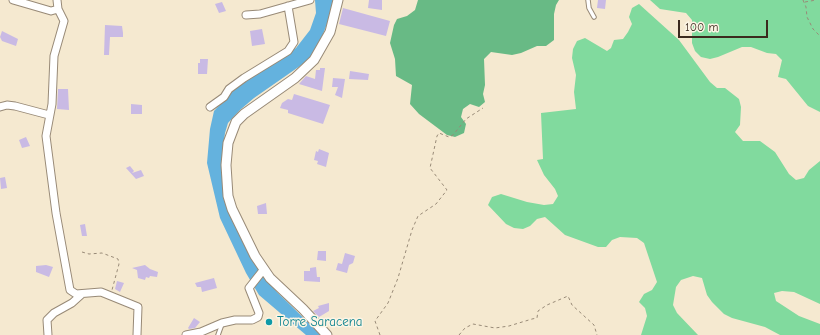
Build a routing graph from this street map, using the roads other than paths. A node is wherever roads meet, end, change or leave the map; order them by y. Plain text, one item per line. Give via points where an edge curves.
1 (13, 0) edge
2 (57, 0) edge
3 (310, 0) edge
4 (338, 0) edge
5 (588, 0) edge
6 (288, 6) junction
7 (58, 9) junction
8 (246, 15) dead end
9 (594, 17) dead end
10 (210, 106) dead end
11 (0, 108) edge
12 (49, 115) junction
13 (263, 271) junction
14 (82, 294) junction
15 (222, 323) junction
16 (48, 335) edge
17 (137, 335) edge
18 (186, 335) edge
19 (218, 335) edge
20 (327, 335) edge

1 - 7 street via 51,11
2 - 7 street
3 - 6 street
4 - 13 main road via 330,32 314,60 295,78 244,114 236,122 231,133 226,165 228,196
5 - 9 lane
6 - 8 street
6 - 10 street via 294,42 288,51 244,78
7 - 12 street via 64,21 54,56 52,104
11 - 12 street via 14,106
12 - 14 street via 46,136 70,290
13 - 15 street via 249,288 259,313 258,318
13 - 20 main road
14 - 16 street via 47,320
14 - 17 street via 101,292 138,307
15 - 18 street
15 - 19 lane

